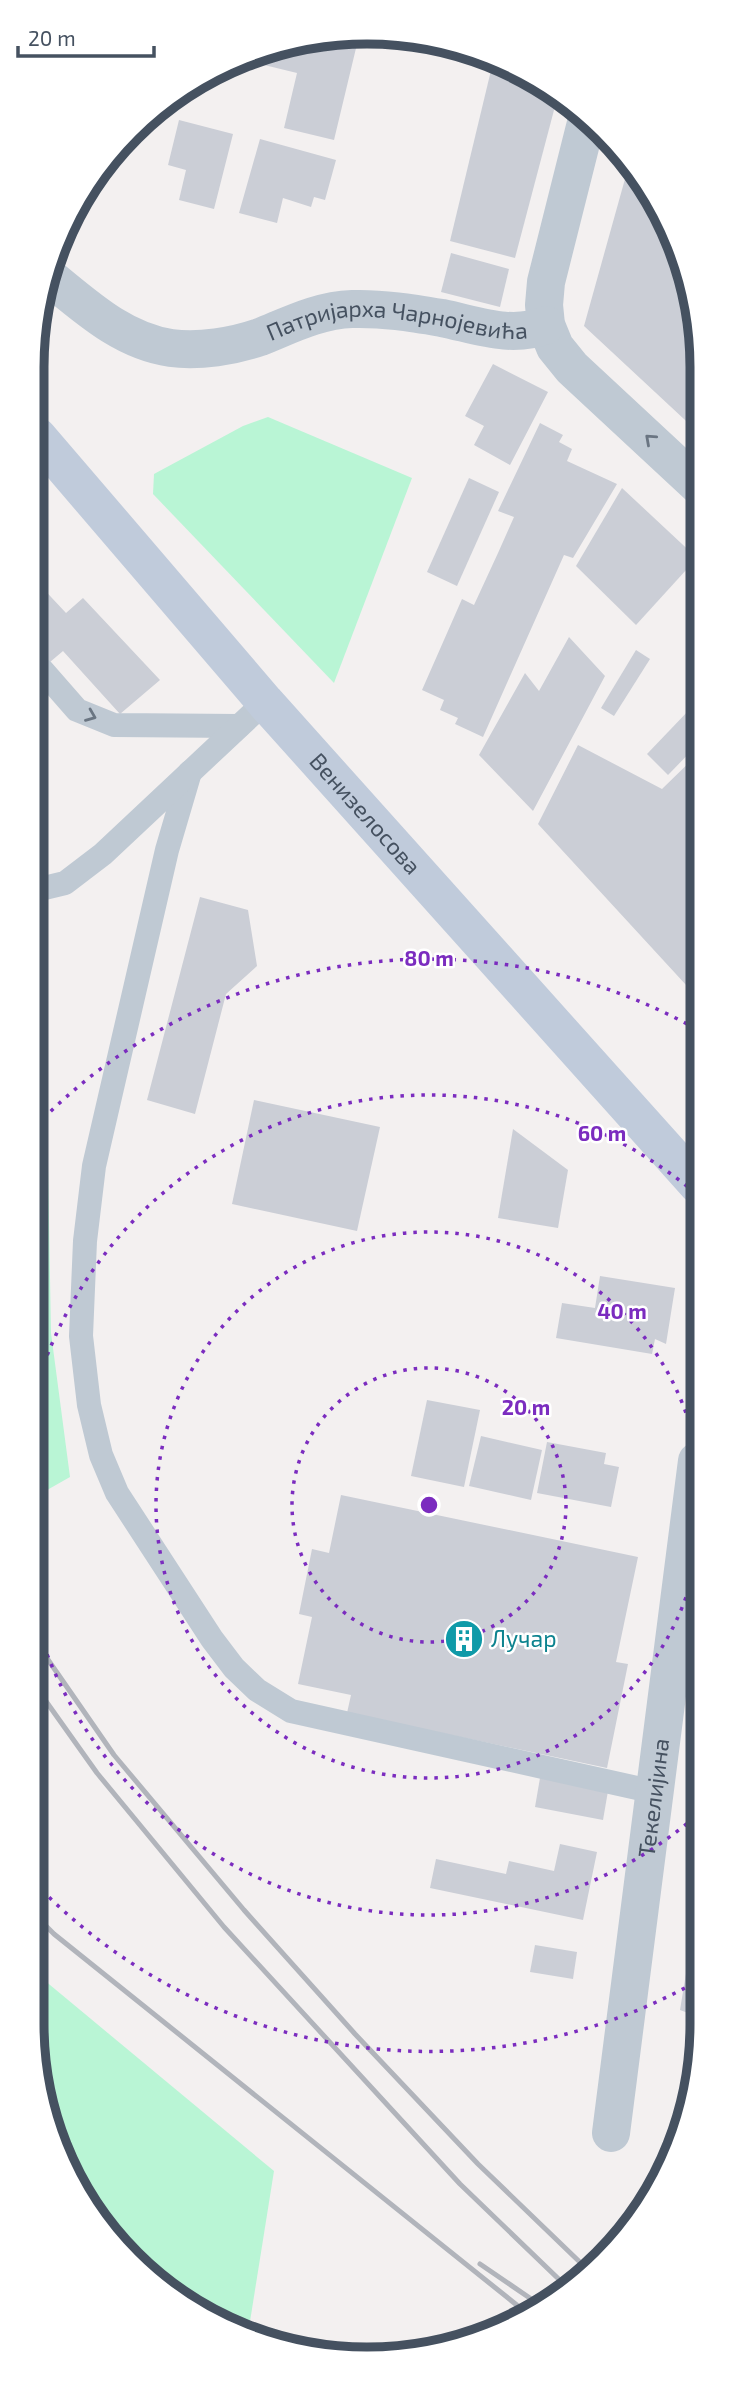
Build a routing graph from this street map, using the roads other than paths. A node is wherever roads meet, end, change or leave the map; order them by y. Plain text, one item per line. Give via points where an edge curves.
1 (585, 128) edge
2 (55, 282) edge
3 (546, 325) junction
4 (44, 446) edge
5 (690, 478) edge
6 (44, 672) edge
7 (252, 714) junction
8 (190, 772) junction
9 (44, 888) edge
10 (690, 1177) edge
11 (690, 1516) edge
12 (655, 1792) junction
13 (611, 2133) dead end

1 - 3 street via 546,282
2 - 3 street, Патријарха Чарнојевића via 113,327 170,348 222,346 257,338 311,316 348,309 379,309 515,333
5 -> 3 street, Патријарха Чарнојевића via 572,368 555,347
4 - 7 main road, Венизелосова
6 -> 7 lane via 77,710 114,725
7 - 8 lane
7 - 10 main road, Венизелосова
8 - 9 lane via 103,854 65,883
8 - 12 lane via 167,850 94,1166 85,1241 81,1336 89,1405 117,1493 234,1668 257,1690 291,1711
11 - 12 street, Текелијина
12 - 13 street, Текелијина

